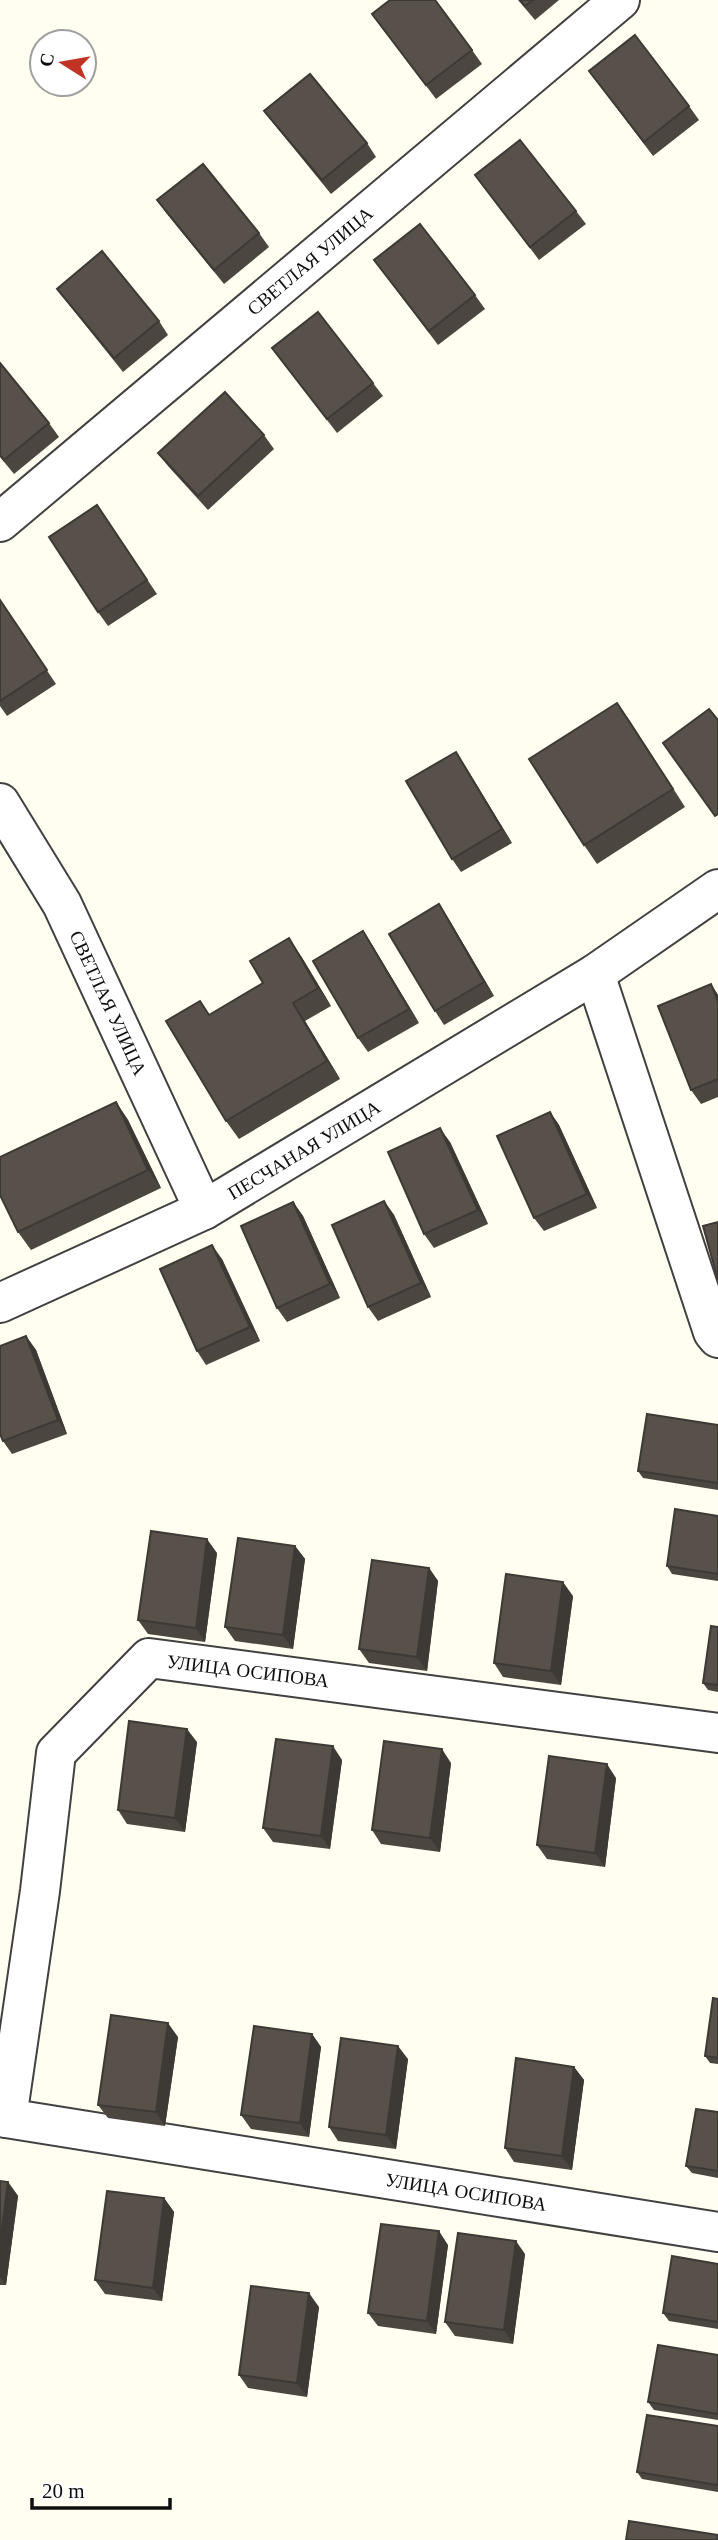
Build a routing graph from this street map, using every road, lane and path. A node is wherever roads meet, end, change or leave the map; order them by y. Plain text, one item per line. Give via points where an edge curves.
1 (620, 0) edge
2 (0, 522) edge
3 (0, 803) edge
4 (718, 889) edge
5 (595, 974) junction
6 (204, 1210) junction
7 (0, 1303) edge
8 (716, 1335) edge
9 (718, 1733) edge
10 (4, 2117) edge
11 (718, 2232) edge

1 - 2 street, СВЕТЛАЯ УЛИЦА
3 - 6 street, СВЕТЛАЯ УЛИЦА via 62,904
4 - 5 street, ПЕСЧАНАЯ УЛИЦА
5 - 6 street, ПЕСЧАНАЯ УЛИЦА
5 - 8 street
6 - 7 street, ПЕСЧАНАЯ УЛИЦА
9 - 10 street, УЛИЦА ОСИПОВА via 149,1658 56,1753 40,1891
10 - 11 street, УЛИЦА ОСИПОВА

